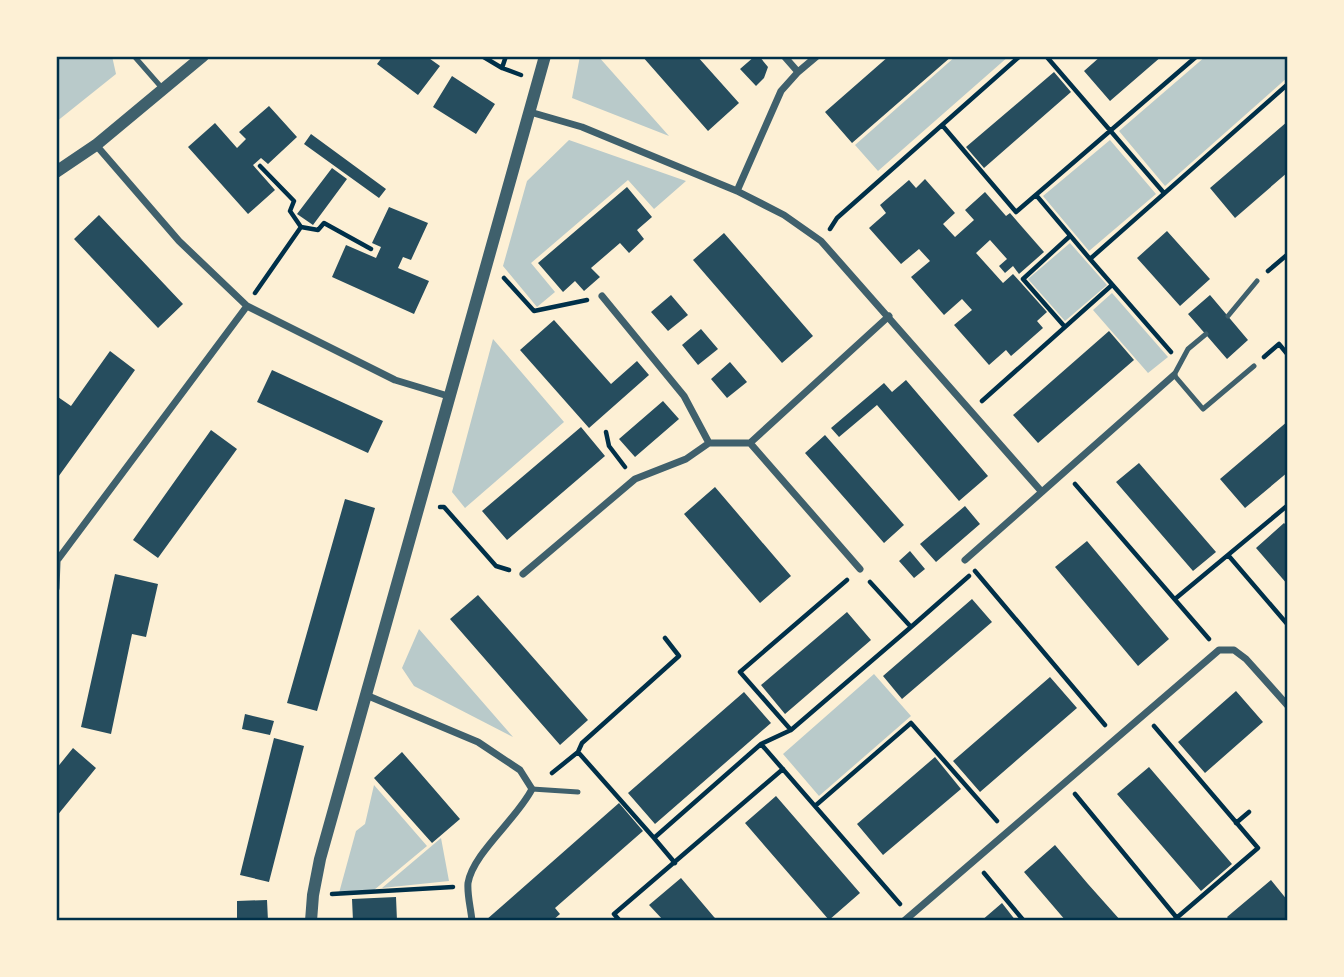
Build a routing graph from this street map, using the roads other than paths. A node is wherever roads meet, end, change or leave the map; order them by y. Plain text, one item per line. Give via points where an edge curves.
1 (134, 56) edge
2 (203, 56) edge
3 (545, 56) edge
4 (784, 56) edge
5 (817, 56) edge
6 (798, 72) junction
7 (164, 90) junction
8 (530, 112) junction
9 (96, 145) junction
10 (56, 172) edge
11 (737, 191) junction
12 (1257, 281) road end
13 (602, 296) road end
14 (247, 306) junction
15 (889, 316) junction
16 (1228, 316) dead end
17 (1206, 334) dead end
18 (1254, 366) road end
19 (1174, 375) junction
20 (448, 396) junction
21 (709, 443) junction
22 (750, 443) junction
23 (1041, 491) junction
24 (965, 560) road end
25 (57, 562) edge
26 (860, 569) road end
27 (523, 574) road end
28 (56, 589) edge
29 (366, 695) junction
30 (1288, 706) edge
31 (532, 789) junction
32 (578, 792) dead end
33 (907, 918) edge
34 (312, 921) edge
35 (472, 921) edge

1 - 7 lane
2 - 7 street
3 - 8 street
4 - 6 street
5 - 6 street
6 - 11 street via 781,91
7 - 9 street
8 - 11 street via 582,127
8 - 20 street
9 - 10 street
9 - 14 street via 179,241
11 - 15 street via 821,241
12 - 16 lane
13 - 21 street via 684,396
14 - 20 street via 395,380
14 - 25 street
15 - 22 street
15 - 23 street
17 - 19 lane via 1188,349
18 - 19 lane via 1203,409
19 - 23 street
20 - 29 street
21 - 22 street
21 - 27 street via 686,459 635,479
22 - 26 street
23 - 24 street
25 - 28 street
29 - 31 street via 478,742 520,770
29 - 34 street via 320,859
30 - 33 street via 1246,659 1234,650 1219,650
31 - 32 lane
31 - 35 street via 472,868 468,886

